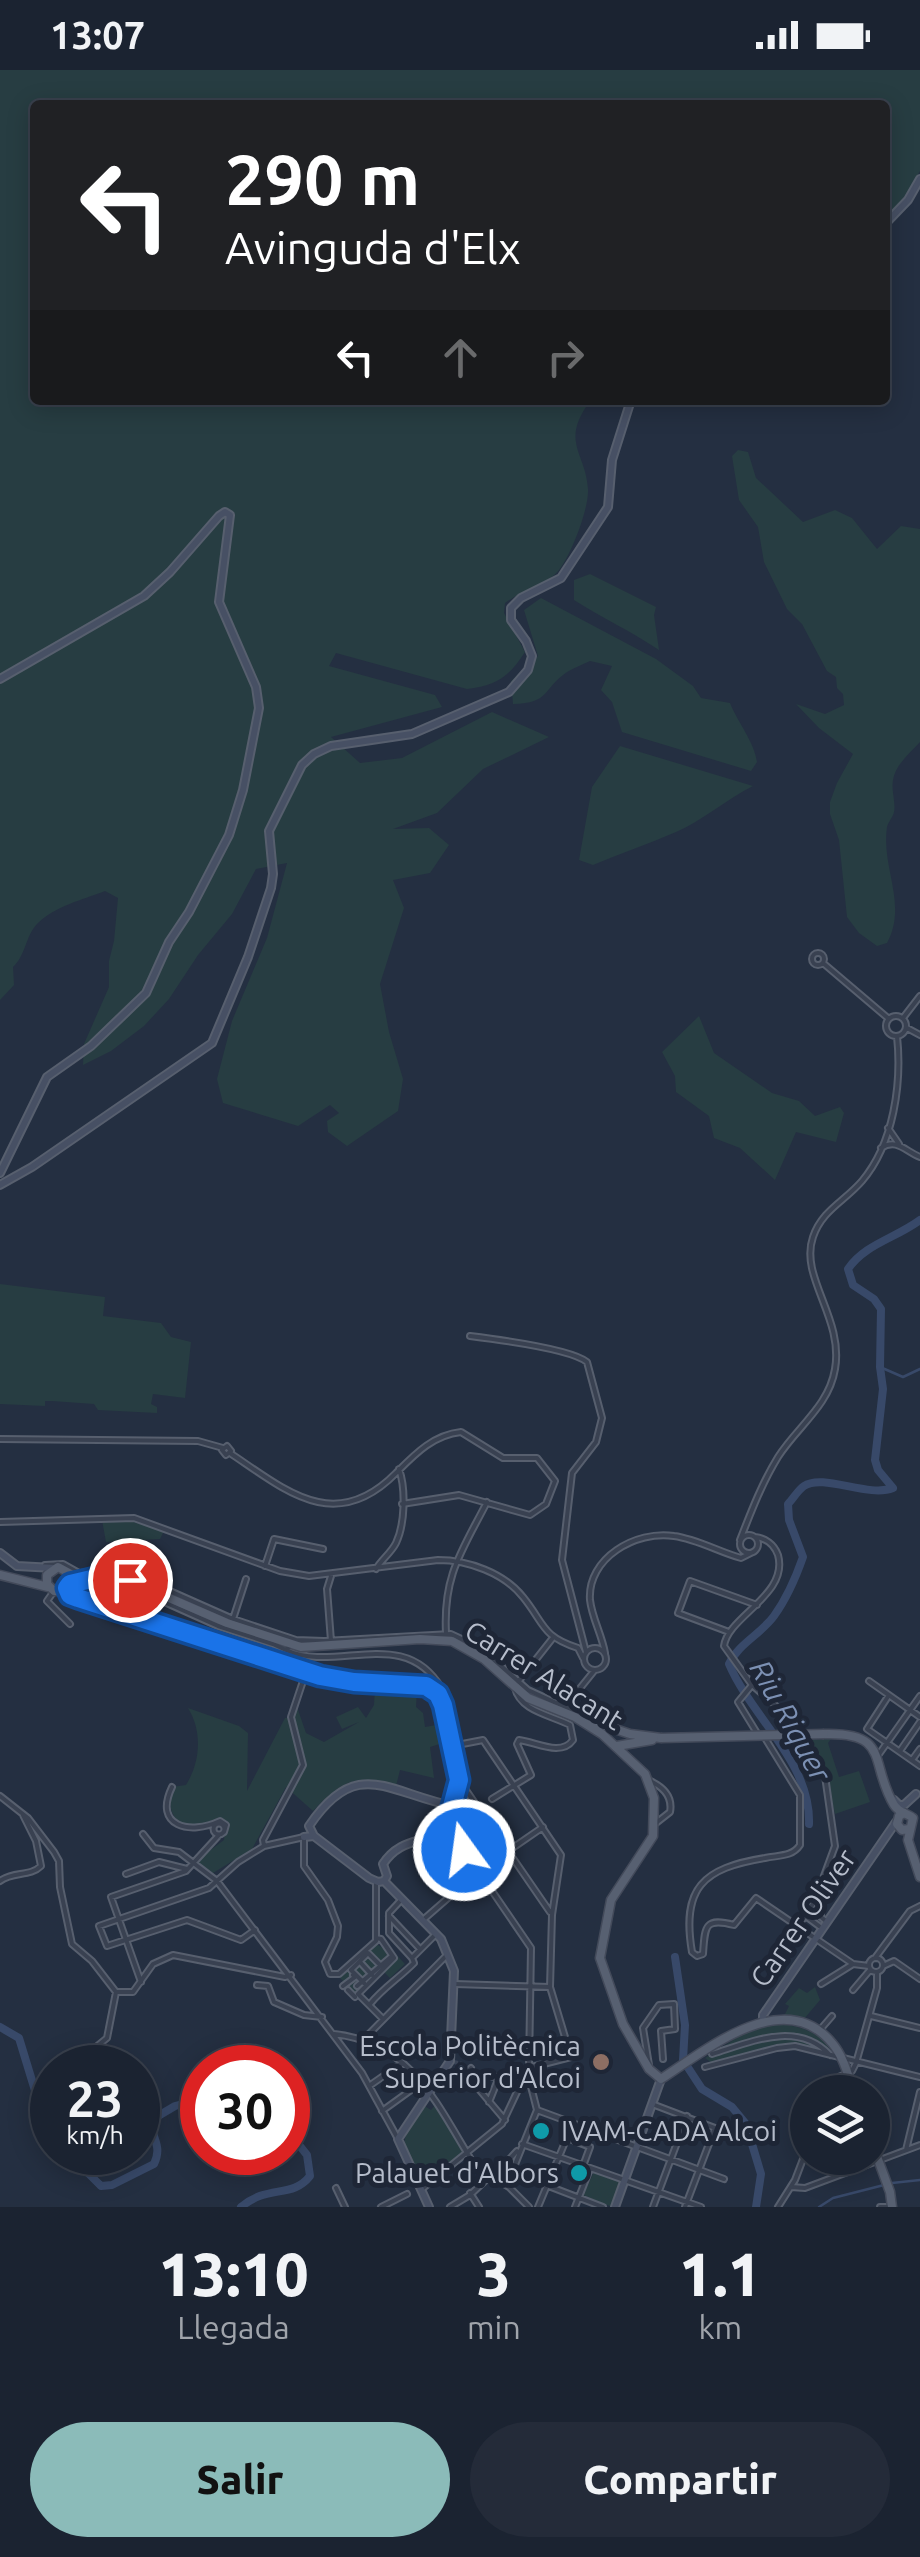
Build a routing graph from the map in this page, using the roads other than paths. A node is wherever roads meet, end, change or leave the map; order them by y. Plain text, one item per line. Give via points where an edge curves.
1 (920, 179) edge
2 (890, 218) edge
3 (629, 405) edge
4 (0, 680) edge
5 (823, 963) dead end
6 (920, 996) edge
7 (903, 1018) junction
8 (889, 1019) junction
9 (906, 1027) junction
10 (920, 1035) edge
11 (898, 1036) junction
12 (888, 1128) junction
13 (900, 1144) junction
14 (880, 1148) junction
15 (920, 1157) edge
16 (0, 1173) edge
17 (0, 1185) edge
18 (470, 1336) dead end
19 (0, 1439) edge
20 (399, 1470) junction
21 (487, 1502) junction
22 (402, 1504) junction
23 (750, 1514) junction
24 (2, 1521) edge
25 (754, 1536) junction
26 (767, 1541) junction
27 (740, 1542) junction
28 (758, 1544) junction
29 (323, 1549) dead end
30 (726, 1552) junction
31 (753, 1552) junction
32 (0, 1553) edge
33 (456, 1562) junction
34 (265, 1566) junction
35 (34, 1568) junction
36 (376, 1569) junction
37 (49, 1573) junction
38 (332, 1574) junction
39 (0, 1575) edge
40 (120, 1577) junction
41 (246, 1578) dead end
42 (29, 1584) junction
43 (63, 1587) junction
44 (88, 1601) junction
45 (757, 1605) junction
46 (234, 1619) junction
47 (70, 1624) dead end
48 (446, 1632) junction
49 (600, 1632) junction
50 (729, 1632) junction
51 (273, 1637) junction
52 (552, 1638) junction
53 (332, 1640) junction
54 (292, 1644) junction
55 (595, 1648) junction
56 (605, 1653) junction
57 (585, 1655) junction
58 (594, 1671) junction
59 (306, 1672) junction
60 (869, 1681) dead end
61 (516, 1684) junction
62 (752, 1685) junction
63 (889, 1695) junction
64 (440, 1696) junction
65 (920, 1696) edge
66 (910, 1710) junction
67 (572, 1712) junction
68 (920, 1719) edge
69 (604, 1729) junction
70 (623, 1732) junction
71 (661, 1738) junction
72 (887, 1743) junction
73 (452, 1746) junction
74 (619, 1746) junction
75 (920, 1749) edge
76 (900, 1752) junction
77 (877, 1757) junction
78 (912, 1760) junction
79 (920, 1766) edge
80 (459, 1780) junction
81 (648, 1780) junction
82 (514, 1786) junction
83 (172, 1787) dead end
84 (918, 1791) edge
85 (889, 1792) junction
86 (0, 1796) edge
87 (492, 1799) dead end
88 (453, 1806) junction
89 (23, 1815) junction
90 (907, 1822) edge
91 (655, 1824) junction
92 (447, 1825) junction
93 (309, 1826) junction
94 (543, 1828) junction
95 (143, 1834) dead end
96 (304, 1836) junction
97 (314, 1836) junction
98 (429, 1837) junction
99 (264, 1846) junction
100 (508, 1852) junction
101 (192, 1862) junction
102 (187, 1869) junction
103 (478, 1871) junction
104 (126, 1874) dead end
105 (920, 1877) edge
106 (0, 1880) edge
107 (378, 1880) junction
108 (217, 1881) junction
109 (461, 1885) junction
110 (821, 1892) junction
111 (402, 1899) junction
112 (920, 1906) edge
113 (552, 1915) junction
114 (389, 1916) junction
115 (805, 1916) junction
116 (118, 1918) junction
117 (422, 1920) junction
118 (800, 1924) dead end
119 (823, 1924) junction
120 (255, 1930) junction
121 (436, 1934) junction
122 (376, 1938) junction
123 (816, 1938) junction
124 (126, 1940) junction
125 (420, 1949) junction
126 (449, 1954) junction
127 (392, 1956) junction
128 (412, 1958) junction
129 (875, 1958) junction
130 (360, 1962) junction
131 (853, 1964) junction
132 (381, 1966) junction
133 (883, 1966) junction
134 (869, 1968) junction
135 (877, 1972) junction
136 (344, 1973) junction
137 (372, 1974) junction
138 (290, 1975) junction
139 (920, 1978) edge
140 (141, 1982) junction
141 (364, 1983) junction
142 (453, 1984) junction
143 (822, 1984) dead end
144 (257, 1986) dead end
145 (357, 1986) dead end
146 (530, 1986) junction
147 (550, 1987) junction
148 (853, 1990) dead end
149 (116, 1992) junction
150 (356, 1997) dead end
151 (369, 2005) junction
152 (869, 2015) junction
153 (322, 2016) junction
154 (832, 2016) dead end
155 (383, 2020) junction
156 (758, 2022) junction
157 (920, 2028) edge
158 (819, 2031) junction
159 (334, 2034) junction
160 (364, 2038) junction
161 (765, 2038) junction
162 (97, 2045) edge
163 (712, 2051) junction
164 (830, 2054) junction
165 (842, 2057) junction
166 (663, 2058) dead end
167 (856, 2061) junction
168 (403, 2062) junction
169 (646, 2063) junction
170 (705, 2067) dead end
171 (471, 2068) dead end
172 (528, 2069) junction
173 (848, 2075) edge
174 (850, 2075) edge
175 (476, 2076) dead end
176 (920, 2076) edge
177 (463, 2078) dead end
178 (658, 2081) junction
179 (418, 2085) dead end
180 (369, 2086) junction
181 (477, 2087) dead end
182 (430, 2090) junction
183 (920, 2092) edge
184 (652, 2104) junction
185 (488, 2107) junction
186 (538, 2110) junction
187 (382, 2111) junction
188 (686, 2116) junction
189 (573, 2122) junction
190 (502, 2124) junction
191 (566, 2138) junction
192 (398, 2139) junction
193 (920, 2145) edge
194 (637, 2146) junction
195 (521, 2147) junction
196 (906, 2150) junction
197 (468, 2153) junction
198 (890, 2156) edge
199 (559, 2157) junction
200 (671, 2159) junction
201 (582, 2166) junction
202 (590, 2168) junction
203 (699, 2170) junction
204 (796, 2175) edge
205 (839, 2175) edge
206 (883, 2175) edge
207 (490, 2178) junction
208 (724, 2178) dead end
209 (624, 2180) junction
210 (548, 2186) junction
211 (791, 2187) junction
212 (336, 2188) dead end
213 (419, 2189) junction
214 (659, 2192) junction
215 (470, 2193) junction
216 (408, 2194) dead end
217 (580, 2198) junction
218 (686, 2204) edge
219 (452, 2205) edge
220 (345, 2207) edge
221 (380, 2207) edge
222 (429, 2207) edge
223 (480, 2207) edge
224 (530, 2207) edge
225 (538, 2207) edge
226 (576, 2207) edge
227 (604, 2207) edge
228 (614, 2207) edge
229 (654, 2207) edge
230 (701, 2207) edge
231 (778, 2207) edge
232 (880, 2207) edge
233 (890, 2207) edge

1 - 2 street
3 - 17 street via 612,460 606,510 562,578 511,608 531,652 520,683 412,734 338,744 308,759 268,832 271,888 212,1042
4 - 16 street via 144,596 220,514 230,515 219,602 259,708 229,835 146,993 92,1046 50,1075
5 - 8 street
6 - 7 street
7 - 8 street
7 - 9 street
8 - 11 street via 888,1030
9 - 10 street
9 - 11 street
11 - 12 street
12 - 13 street
12 - 14 street
13 - 14 street
13 - 15 street
14 - 23 street via 864,1179 829,1210 814,1234 810,1266 832,1324 834,1371 825,1397 778,1458
18 - 57 street via 587,1362 602,1418 596,1442 572,1474 562,1560
19 - 20 street via 230,1447 285,1491 320,1502 367,1494
20 - 21 street via 424,1446 461,1432 503,1458 537,1458 555,1479 546,1504 532,1514
20 - 22 street
21 - 22 street via 450,1494
21 - 33 street
22 - 36 street via 397,1540
23 - 25 street
23 - 27 street
24 - 34 street via 134,1518
25 - 26 street
25 - 27 street
25 - 28 street
26 - 28 street
26 - 45 street via 778,1566
27 - 30 street via 737,1552
27 - 31 street
28 - 31 street
29 - 34 street via 274,1539
30 - 31 street via 743,1558
30 - 49 street via 665,1535 618,1548 591,1587
32 - 35 street via 14,1565
33 - 36 street
33 - 48 street via 446,1593
33 - 52 street via 514,1588
34 - 38 street
35 - 37 street
35 - 40 street, Carrer Alacant via 58,1563
35 - 42 street
36 - 38 street
37 - 42 main road
37 - 43 main road
37 - 43 main road via 66,1570
38 - 53 street
39 - 42 main road
40 - 43 main road, Carrer Alacant
40 - 44 street via 92,1585
40 - 46 street, Carrer Alacant
40 - 51 main road, Carrer Alacant
41 - 46 street
42 - 43 main road
43 - 44 street
43 - 47 street via 47,1601
44 - 59 street
45 - 50 street
45 - 50 street via 690,1581 678,1613
46 - 51 street, Carrer Alacant
48 - 53 street, Carrer Alacant
48 - 61 street, Carrer Alacant via 476,1644
49 - 55 street
49 - 56 street
50 - 62 street via 724,1641
51 - 54 main road, Carrer Alacant
52 - 57 street
52 - 61 street
53 - 54 street, Carrer Alacant
54 - 61 main road, Carrer Alacant via 446,1640
54 - 64 street via 306,1657 396,1654 432,1676
55 - 56 street
55 - 57 street
56 - 58 street via 606,1664
57 - 58 street
58 - 67 street
59 - 64 street via 426,1686
59 - 99 street via 291,1717 302,1764
60 - 63 street
61 - 67 main road, Carrer Alacant via 535,1702
61 - 82 street via 516,1696 570,1725 574,1738 562,1749 518,1741 531,1774
62 - 110 street via 785,1714 825,1776 835,1846
62 - 123 street via 739,1703 796,1786 801,1843 794,1853 732,1865 700,1884 689,1913 694,1954 703,1954 712,1923 736,1924 756,1898
63 - 66 street
63 - 72 street via 867,1728
64 - 73 street
65 - 66 street
66 - 68 street
66 - 72 street
67 - 69 main road, Carrer Alacant
68 - 76 street
69 - 70 main road
69 - 74 main road, Carrer Alacant
70 - 71 main road
70 - 74 main road via 627,1740
71 - 74 main road
71 - 77 main road, bridge via 857,1736
72 - 76 street
72 - 77 street
73 - 80 street
73 - 82 street via 484,1740
74 - 81 main road, Carrer Alacant
75 - 78 street
76 - 78 street
77 - 85 main road
78 - 79 street
80 - 88 street
80 - 100 street
81 - 91 main road
81 - 91 street, Carrer Alacant via 671,1806
82 - 87 street
82 - 94 street
83 - 101 street via 166,1802 176,1824 200,1830 222,1821 226,1827
84 - 85 street via 901,1805
84 - 90 street, Carrer Oliver
85 - 90 main road
86 - 89 street
88 - 92 street
88 - 93 street via 360,1783 339,1793
89 - 106 street via 42,1866
89 - 149 street via 59,1861 75,1950
90 - 105 main road
90 - 119 street, Carrer Oliver via 884,1841
91 - 169 main road, Carrer Alacant via 647,1848 611,1900 600,1958 621,2021
92 - 98 street
92 - 103 street
93 - 96 street
93 - 97 street
94 - 100 street
94 - 113 street via 561,1855
95 - 101 street via 154,1848
96 - 97 street
96 - 99 street
96 - 136 street via 304,1866 338,1926 326,1970
97 - 107 street
98 - 107 street via 397,1847 376,1872
98 - 109 street
99 - 108 street
100 - 103 street
100 - 113 street
101 - 102 street
101 - 108 street
102 - 104 street via 160,1862
102 - 116 street via 112,1897
103 - 109 street
103 - 146 street via 529,1944
107 - 111 street
107 - 122 street
108 - 116 street
108 - 120 street
109 - 117 street
110 - 115 street
110 - 119 street
111 - 114 street
111 - 117 street
112 - 129 street
113 - 147 street
114 - 125 street
114 - 128 street via 390,1936
115 - 118 street
115 - 119 street
116 - 124 street
116 - 124 street via 99,1925 105,1945
117 - 121 street
119 - 123 street, Carrer Oliver
120 - 124 street via 241,1940 187,1920
120 - 138 street
121 - 125 street
121 - 126 street
122 - 127 street
122 - 136 street
123 - 131 street
123 - 156 street, Carrer Oliver
124 - 140 street
125 - 128 street
126 - 142 street
126 - 155 street
127 - 132 street
127 - 151 street via 358,1994
128 - 151 street via 414,1964
129 - 133 street
129 - 134 street
130 - 132 street via 368,1954
130 - 137 street
130 - 141 street via 352,1970
131 - 134 street
131 - 143 street
132 - 137 street
133 - 135 street
133 - 139 street via 894,1961
134 - 135 street
134 - 148 street
135 - 152 street
136 - 150 street via 355,1977 346,1988
137 - 141 street
138 - 140 street via 177,1955 156,1962
138 - 153 street
140 - 149 street via 130,1993
141 - 145 street
142 - 146 street
142 - 182 street via 452,2062
144 - 153 street via 268,1986 274,2002 304,2016
146 - 147 street
146 - 172 street
147 - 172 street via 570,2057
149 - 162 street via 107,2038
151 - 155 street
152 - 157 street
152 - 167 street
153 - 159 street
154 - 158 street
155 - 160 street
156 - 158 main road via 790,2020
156 - 161 street
156 - 163 main road
158 - 165 main road
159 - 160 street
159 - 180 street
160 - 168 street
161 - 163 street
161 - 164 street via 804,2037
163 - 178 main road
164 - 165 street
164 - 170 street via 786,2046
165 - 167 street
165 - 173 main road
166 - 169 street via 661,2031 675,2029 674,2004 659,2005 643,2028
167 - 174 street
167 - 176 street
168 - 180 street
168 - 182 street
169 - 178 main road, Carrer Alacant
171 - 177 street
172 - 186 street
172 - 190 street via 518,2072
175 - 185 street via 499,2078
178 - 184 street
179 - 187 street
180 - 187 street
181 - 185 street
182 - 192 street
182 - 197 street
183 - 196 street
184 - 188 street
184 - 194 street
185 - 190 street
186 - 189 street
186 - 195 street
187 - 192 street
188 - 200 street
188 - 203 street via 715,2130
189 - 191 street
189 - 194 street
190 - 197 street
191 - 199 street
191 - 201 street via 590,2148
192 - 213 street
193 - 196 street
194 - 200 street
194 - 209 street
195 - 199 street
195 - 207 street
195 - 210 street via 512,2172
196 - 198 street
197 - 207 street
197 - 213 street
199 - 201 street
199 - 210 street
200 - 203 street
200 - 214 street
201 - 202 street
202 - 209 street
202 - 217 street
203 - 208 street
203 - 218 street
204 - 211 street
205 - 211 street
206 - 233 main road
207 - 215 street
207 - 224 street via 510,2186
209 - 214 street
209 - 228 street
210 - 217 street
210 - 225 street
211 - 231 street
212 - 220 street
213 - 222 street
214 - 218 street
214 - 229 street
215 - 219 street
215 - 223 street
216 - 221 street
217 - 226 street
217 - 227 street
218 - 230 street
232 - 233 street

